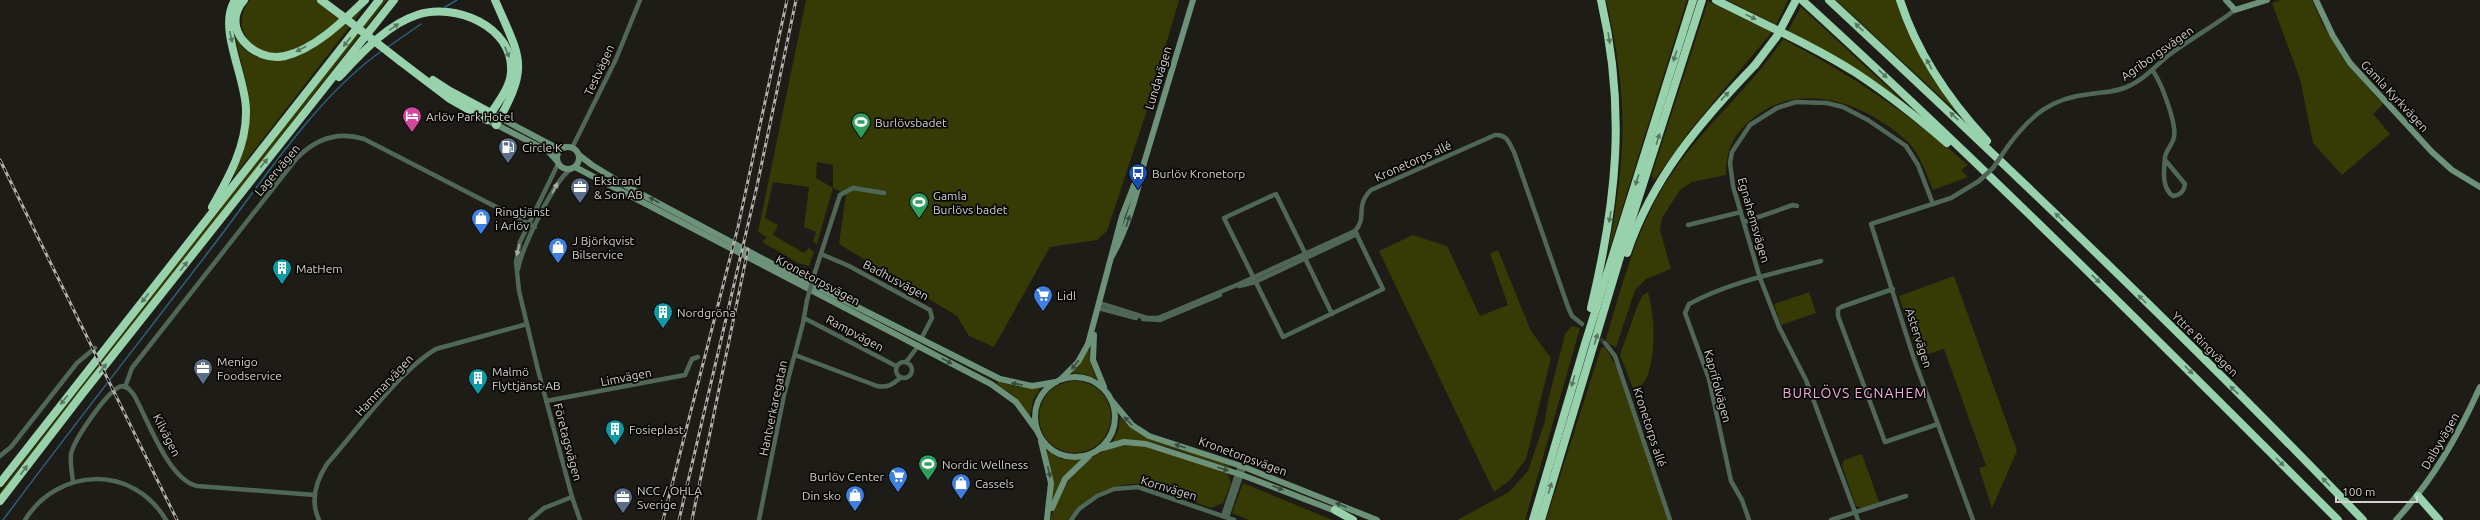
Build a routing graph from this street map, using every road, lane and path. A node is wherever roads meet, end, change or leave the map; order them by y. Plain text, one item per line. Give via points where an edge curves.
1 (235, 0) edge
2 (244, 0) edge
3 (321, 0) edge
4 (327, 0) edge
5 (365, 0) edge
6 (379, 0) edge
7 (394, 0) edge
8 (494, 0) edge
9 (640, 0) edge
10 (1193, 0) edge
11 (1601, 0) edge
12 (1693, 0) edge
13 (1702, 0) edge
14 (1716, 0) edge
15 (1796, 0) edge
16 (1802, 0) edge
17 (1829, 0) edge
18 (1900, 0) edge
19 (2226, 0) edge
20 (2267, 0) edge
21 (2316, 0) edge
22 (2235, 10) junction
23 (342, 14) junction
24 (1690, 20) junction
25 (401, 60) junction
26 (2153, 70) junction
27 (305, 112) junction
28 (491, 113) junction
29 (487, 120) junction
30 (498, 122) junction
31 (565, 147) junction
32 (572, 148) junction
33 (578, 155) junction
34 (2166, 161) junction
35 (558, 163) junction
36 (573, 168) junction
37 (2028, 187) junction
38 (2480, 187) edge
39 (884, 193) dead end
40 (1933, 204) junction
41 (1797, 206) dead end
42 (1741, 212) junction
43 (1744, 222) junction
44 (528, 224) junction
45 (1688, 225) dead end
46 (201, 227) junction
47 (535, 227) junction
48 (1356, 233) junction
49 (2068, 252) junction
50 (821, 254) junction
51 (1305, 255) junction
52 (1821, 261) dead end
53 (517, 275) junction
54 (1760, 278) junction
55 (1254, 279) junction
56 (1894, 289) junction
57 (1099, 306) junction
58 (1332, 314) junction
59 (804, 318) junction
60 (1601, 323) junction
61 (527, 324) junction
62 (1582, 324) dead end
63 (920, 342) junction
64 (1605, 343) tunnel mouth
65 (1585, 344) junction
66 (95, 348) dead end
67 (795, 356) junction
68 (698, 357) dead end
69 (906, 362) junction
70 (896, 366) junction
71 (900, 378) junction
72 (1058, 381) junction
73 (126, 387) junction
74 (2480, 387) edge
75 (1106, 392) junction
76 (546, 401) junction
77 (1112, 401) junction
78 (1938, 424) junction
79 (1038, 433) junction
80 (1099, 449) junction
81 (1091, 454) junction
82 (0, 456) edge
83 (1242, 467) junction
84 (1240, 474) junction
85 (73, 482) junction
86 (0, 483) edge
87 (315, 495) junction
88 (1906, 496) dead end
89 (2418, 496) junction
90 (572, 497) junction
91 (0, 501) edge
92 (1335, 510) junction
93 (1855, 512) junction
94 (1225, 516) junction
95 (2396, 519) edge
96 (25, 520) edge
97 (166, 520) edge
98 (319, 520) edge
99 (530, 520) edge
100 (580, 520) edge
101 (760, 520) edge
102 (1047, 520) edge
103 (1071, 520) edge
104 (1234, 520) edge
105 (1353, 520) edge
106 (1358, 520) edge
107 (1377, 520) edge
108 (1533, 520) edge
109 (1540, 520) edge
110 (1670, 520) edge
111 (1749, 520) edge
112 (1831, 520) edge
113 (1858, 520) edge
114 (1973, 520) edge
115 (2338, 520) edge
116 (2363, 520) edge
117 (2439, 520) edge

1 -> 46 highway via 230,10 229,26 245,96 245,129 232,169
5 -> 2 highway via 312,43 292,53 275,57 256,54 238,32 236,18
3 - 23 highway
4 - 23 highway
6 -> 46 highway
7 - 27 highway
8 - 30 highway via 516,47 519,64 517,82
9 - 32 street, Testvägen via 610,72
10 - 57 main road, Lundavägen via 1138,190 1112,256
11 -> 65 highway via 1615,81 1616,150 1605,250
12 - 24 highway
13 - 24 highway
14 -> 49 highway via 1830,58 1883,91 1958,152
60 -> 15 highway, bridge via 1636,229 1660,178 1696,129 1755,65 1777,36
16 -> 49 highway
37 -> 17 highway
37 -> 18 highway via 1952,101 1913,34
19 - 22 main road
20 - 22 main road
21 - 38 main road, Gamla Kyrkvägen via 2333,36 2350,62 2432,152 2463,178
22 - 26 street, Agriborgsvägen via 2170,55
23 - 25 highway, bridge
60 -> 24 highway
24 -> 65 highway
25 - 28 highway
25 - 29 highway via 450,99
26 - 34 street via 2166,98 2174,137 2165,157
26 - 40 street, Agriborgsvägen, bridge via 2122,89 2076,95 2045,108 2023,126 1993,168 1979,181 1951,198
27 -> 28 highway via 367,48 386,33 416,15 445,11 482,23 506,48 511,63 509,82
91 -> 27 highway
28 - 29 highway
28 - 30 main road
29 - 30 main road
30 - 31 main road via 553,146
30 - 35 main road via 548,151
31 - 32 main road
31 - 35 main road via 558,152
32 - 33 main road
33 - 36 main road via 578,161
63 -> 33 main road, Kronetorpsvägen via 640,193 592,166
34 - 34 street via 2164,179 2168,193 2178,195 2186,184
35 - 36 main road via 562,167
35 - 44 street, Företagsvägen
47 -> 36 street, Företagsvägen via 558,182
36 - 63 main road, Kronetorpsvägen
116 -> 37 highway, Yttre Ringvägen
39 - 50 street via 853,188 840,195
40 - 42 street, Egnahemsvägen via 1918,165 1906,146 1888,132 1843,108 1796,102 1777,108 1750,125 1732,152 1730,163
40 - 56 street, Astervägen via 1871,224
41 - 43 street via 1793,205
42 - 43 street, Egnahemsvägen
42 - 45 street
43 - 54 street, Egnahemsvägen
44 - 47 street, Lagervägen
44 -> 53 street, Företagsvägen via 516,255
44 - 73 street, Lagervägen via 364,139 346,135 324,139 296,160 132,368
46 -> 86 highway
47 - 53 street, Företagsvägen
48 - 51 street
48 - 58 street via 1383,290
48 - 62 street, Kronetorps allé via 1361,221 1360,204 1371,190 1502,134 1514,152 1568,307 1576,321
49 -> 115 highway
50 - 59 street, Hantverkaregatan, bridge via 806,300
50 - 63 street, Badhusvägen via 849,266 930,310 932,318
51 - 55 street
51 - 55 street via 1276,194 1224,218
51 - 58 street
52 - 54 street, Kaprifolvägen
53 - 61 street, Företagsvägen
54 - 93 street, Egnahemsvägen via 1779,327 1808,387
54 - 111 street, Kaprifolvägen via 1734,285 1689,304 1685,313 1708,379 1731,482 1742,500
55 - 57 street via 1160,320 1150,321
55 - 58 street via 1283,337
56 - 78 street, Astervägen via 1914,359
56 - 78 street via 1840,307 1838,316 1885,442
57 -> 72 main road, Lundavägen via 1084,353 1072,369
57 - 75 main road, Lundavägen via 1092,356
59 - 67 street, Hantverkaregatan
59 - 70 street, Rampvägen
109 -> 60 highway
61 - 76 street, Företagsvägen
61 - 87 street, Hammarvägen via 436,349 424,356 406,373 327,464 319,477
63 - 69 street
72 -> 63 main road, Kronetorpsvägen via 1032,386 1004,381
63 -> 79 main road, Kronetorpsvägen via 1006,394 1020,407
64 - 110 street, Kronetorps allé via 1616,356
65 -> 108 highway
66 - 82 street via 77,363 12,447
67 - 71 street via 874,385 885,387
67 - 101 street, Hantverkaregatan via 784,394
68 - 76 street, Limvägen via 692,359 684,375
69 - 70 street via 900,362
69 - 71 street via 912,372 907,378
70 - 71 street
72 - 75 main road, Lundavägen via 1083,378 1096,383
72 - 79 main road, Lundavägen via 1045,390 1038,401 1035,418
73 - 85 street via 118,387 110,393 77,440 71,455
73 - 87 street, Kilvägen via 134,395 175,472 187,483 204,487
74 - 89 main road, Dalbyvägen via 2452,446
75 - 77 main road, Lundavägen
76 - 90 street, Företagsvägen
77 - 80 main road, Lundavägen via 1114,425 1109,438
83 -> 77 main road, Kronetorpsvägen via 1144,434 1128,422
78 - 114 street, Astervägen
79 - 81 main road, Lundavägen via 1048,447 1061,455 1076,457
79 -> 102 main road, Lundavägen via 1051,483
80 - 81 main road, Lundavägen
80 -> 84 main road, Kronetorpsvägen via 1124,442 1140,443
81 - 102 main road, Lundavägen via 1065,479
83 - 84 street
107 -> 83 main road, Kronetorpsvägen
84 -> 92 main road, Kronetorpsvägen
84 - 94 street
85 - 96 street via 56,488 43,497
85 - 97 street via 99,479 125,485 153,502
87 - 98 street, Hammarvägen
88 - 93 street
89 - 95 main road, Dalbyvägen
89 - 117 highway
90 - 99 street via 544,508
90 - 100 street, Företagsvägen
92 - 105 highway
92 - 106 main road, Kronetorpsvägen
93 - 112 street
93 - 113 street, Egnahemsvägen
94 - 103 street, Kornvägen via 1138,487 1126,487 1097,496
94 - 104 street, Kornvägen

